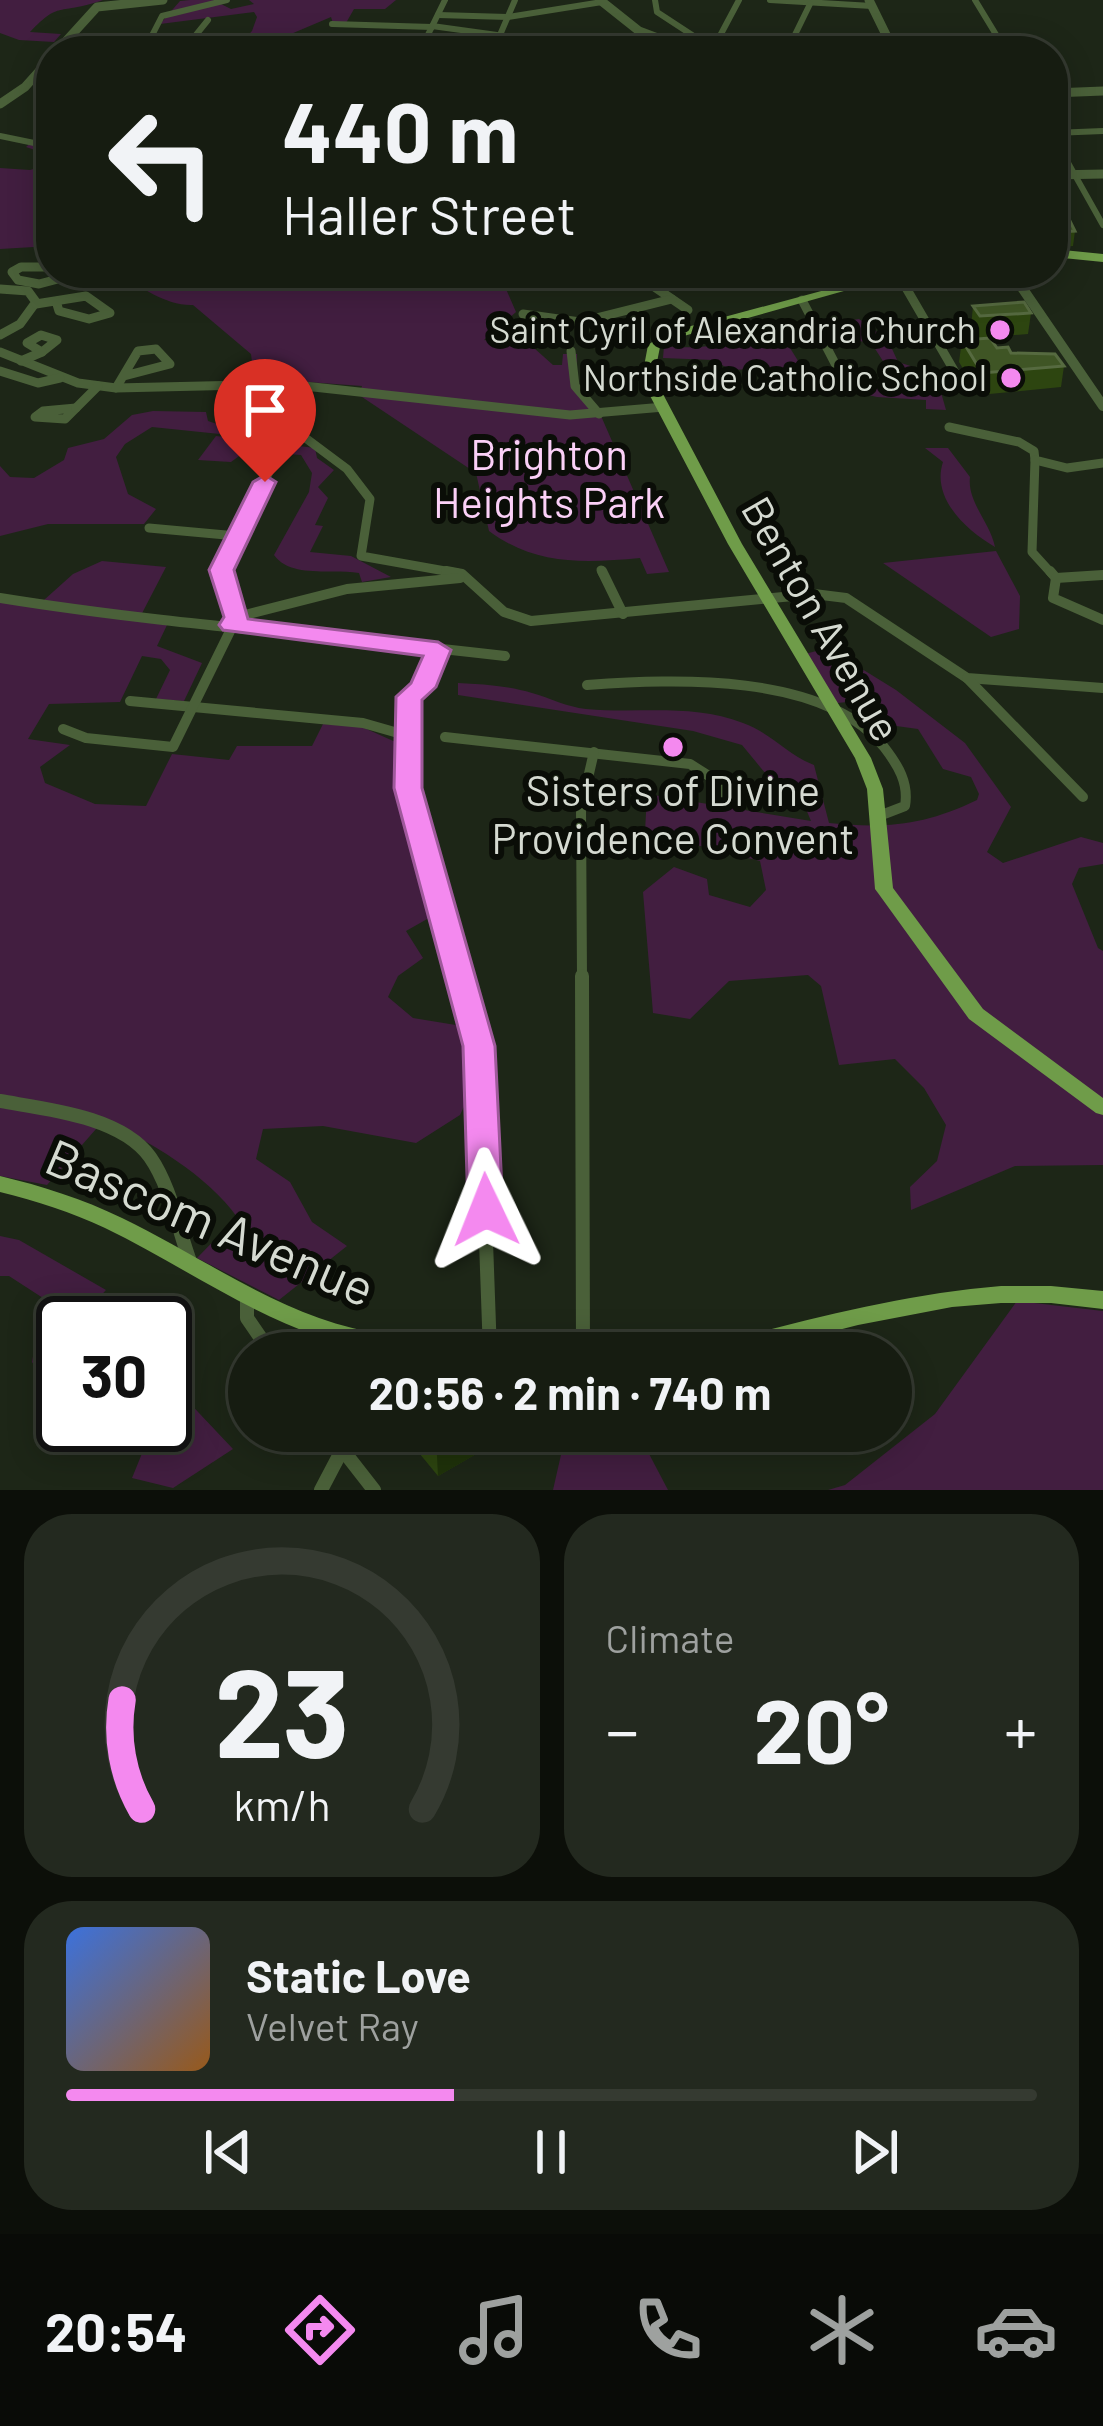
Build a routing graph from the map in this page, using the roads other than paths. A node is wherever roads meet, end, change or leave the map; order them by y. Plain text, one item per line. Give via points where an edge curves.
1 (163, 0) edge
2 (227, 0) edge
3 (445, 0) edge
4 (515, 0) edge
5 (655, 0) edge
6 (739, 0) edge
7 (770, 0) edge
8 (975, 0) edge
9 (601, 1) edge
10 (871, 3) edge
11 (810, 4) junction
12 (438, 15) junction
13 (508, 17) junction
14 (208, 20) dead end
15 (332, 25) dead end
16 (432, 26) junction
17 (500, 35) junction
18 (71, 36) edge
19 (152, 36) edge
20 (195, 36) edge
21 (427, 36) edge
22 (507, 36) edge
23 (652, 36) edge
24 (692, 36) edge
25 (721, 36) edge
26 (794, 36) edge
27 (887, 36) edge
28 (997, 36) edge
29 (36, 75) edge
30 (1103, 91) edge
31 (1068, 92) edge
32 (0, 104) edge
33 (1103, 130) edge
34 (1068, 133) edge
35 (0, 136) edge
36 (36, 143) edge
37 (1068, 161) edge
38 (1068, 174) edge
39 (1075, 174) junction
40 (1103, 174) edge
41 (1103, 224) edge
42 (1068, 254) edge
43 (1103, 258) edge
44 (36, 268) edge
45 (36, 283) edge
46 (17, 285) junction
47 (656, 288) edge
48 (846, 288) edge
49 (908, 288) edge
50 (1023, 288) edge
51 (0, 289) edge
52 (672, 299) junction
53 (802, 300) junction
54 (56, 301) junction
55 (36, 304) junction
56 (688, 310) dead end
57 (523, 314) dead end
58 (0, 335) edge
59 (571, 351) dead end
60 (0, 352) edge
61 (42, 352) dead end
62 (21, 361) junction
63 (0, 371) edge
64 (840, 373) dead end
65 (124, 376) junction
66 (60, 377) junction
67 (286, 385) junction
68 (98, 386) junction
69 (963, 386) dead end
70 (116, 388) junction
71 (1101, 399) edge
72 (664, 407) junction
73 (76, 408) dead end
74 (599, 414) junction
75 (949, 427) dead end
76 (1035, 460) junction
77 (1103, 463) edge
78 (272, 468) dead end
79 (149, 528) dead end
80 (237, 536) junction
81 (601, 570) dead end
82 (1103, 575) edge
83 (469, 578) junction
84 (1056, 578) junction
85 (0, 598) edge
86 (766, 598) junction
87 (623, 614) junction
88 (1103, 620) edge
89 (234, 621) junction
90 (438, 650) junction
91 (505, 656) dead end
92 (967, 678) junction
93 (587, 685) dead end
94 (1103, 688) edge
95 (130, 701) dead end
96 (191, 707) junction
97 (831, 710) junction
98 (63, 729) dead end
99 (445, 737) dead end
100 (408, 741) junction
101 (594, 752) junction
102 (1083, 796) dead end
103 (725, 806) dead end
104 (879, 816) junction
105 (0, 1101) edge
106 (1103, 1108) edge
107 (0, 1184) edge
108 (191, 1264) junction
109 (247, 1294) junction
110 (1103, 1300) edge
111 (257, 1332) edge
112 (335, 1332) edge
113 (489, 1332) edge
114 (583, 1332) edge
115 (801, 1332) edge
116 (340, 1452) edge
117 (343, 1452) edge
118 (321, 1490) edge
119 (374, 1490) edge

1 - 18 street via 97,7
2 - 19 street via 164,15
3 - 12 street
4 - 13 street
5 - 24 street via 661,16
6 - 25 street
7 - 11 street
8 - 28 street
9 - 13 street
9 - 23 street
10 - 11 street
10 - 27 street
11 - 26 street
12 - 13 street
12 - 16 street
13 - 17 street
14 - 20 street
15 - 16 street
16 - 17 street
16 - 21 street
17 - 22 street
29 - 32 street
30 - 31 street
33 - 34 street
35 - 36 street
37 - 39 street
38 - 39 street
39 - 40 street
39 - 41 street
42 - 43 main road
44 - 46 street via 15,269
45 - 46 street
46 - 51 street
46 - 55 street
47 - 52 street
48 - 53 main road, Benton Avenue
49 - 69 street
50 - 71 street
52 - 56 street
52 - 57 street via 573,323
53 - 64 street
53 - 72 main road, Benton Avenue via 658,341 648,377
54 - 54 street via 86,296 110,313 86,319 59,311
54 - 55 street
55 - 58 street
59 - 74 street via 574,386
60 - 62 street
61 - 62 street
62 - 66 street
63 - 66 street via 38,382
65 - 65 street via 161,370 170,364 156,349 137,350
65 - 70 street
66 - 68 street
67 - 70 street
67 - 74 street
67 - 83 street via 276,416 347,469 370,499 361,556
68 - 70 street
68 - 73 street
72 - 74 street
72 - 86 main road, Benton Avenue
75 - 76 street via 1019,442
76 - 77 street via 1067,468
76 - 84 street via 1031,546
78 - 80 street
79 - 80 street
80 - 89 street via 221,570
81 - 87 street
82 - 84 street
83 - 87 street via 520,620
83 - 89 street via 408,580
84 - 88 street via 1053,598
85 - 89 street via 113,616
86 - 87 street
86 - 92 street via 846,598
86 - 97 main road, Benton Avenue
89 - 90 street
89 - 96 street
90 - 91 street
90 - 100 street via 409,697
92 - 94 street
92 - 102 street
93 - 97 street via 699,679
95 - 96 street
96 - 98 street via 173,747
96 - 100 street via 363,723
97 - 104 main road, Benton Avenue via 863,758
97 - 104 street via 881,737 906,787 905,806
99 - 101 street
100 - 113 street via 413,813 479,1046
101 - 103 street via 706,770 723,788
101 - 114 street via 580,808
104 - 106 main road, Benton Avenue via 884,889 976,1015
105 - 108 street via 78,1118 148,1152
107 - 108 main road, Bascom Avenue via 80,1207
108 - 109 main road, Bascom Avenue
109 - 111 street
109 - 112 main road, Bascom Avenue
110 - 115 main road via 965,1293
116 - 118 street
117 - 119 street

